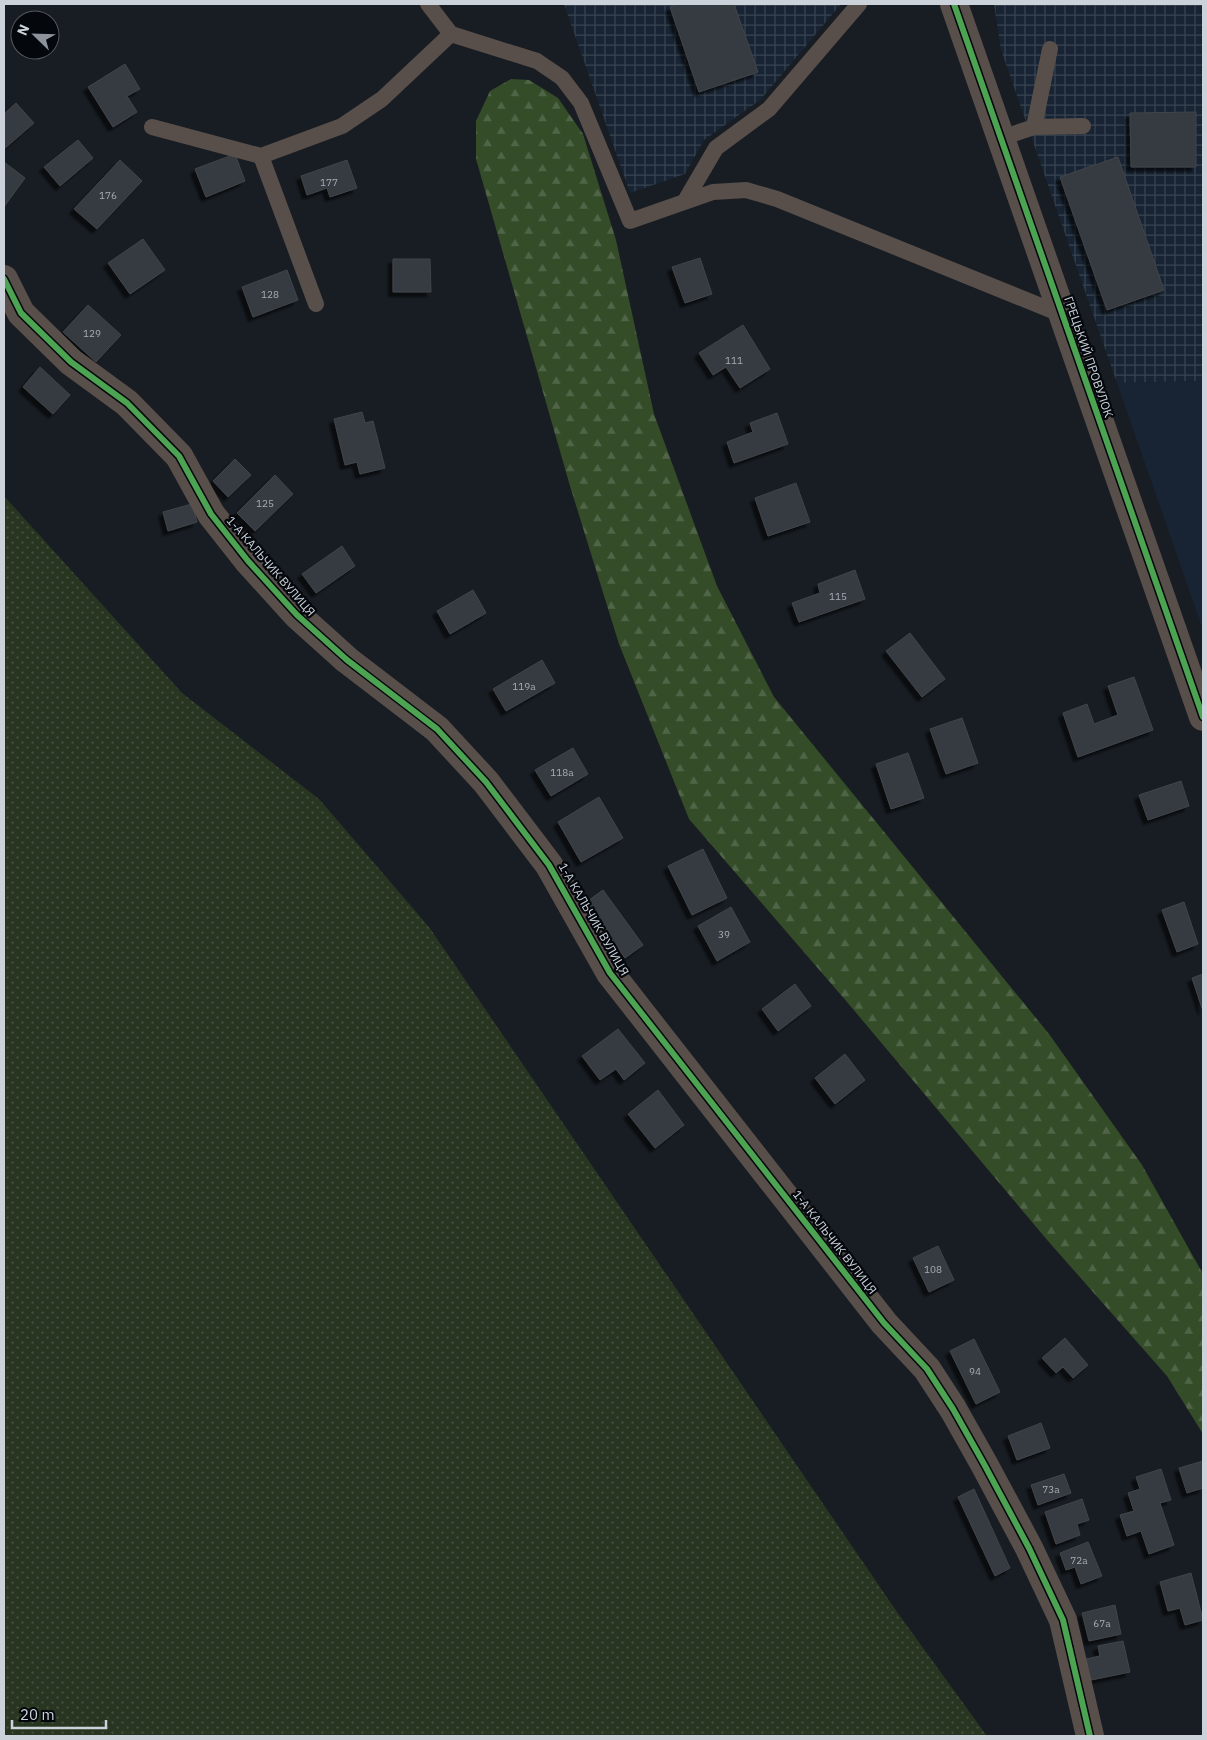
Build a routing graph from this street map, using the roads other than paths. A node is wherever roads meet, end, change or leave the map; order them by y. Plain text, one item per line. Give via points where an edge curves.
1 (428, 4) edge
2 (859, 4) edge
3 (954, 4) edge
4 (451, 34) junction
5 (1050, 49) dead end
6 (1034, 126) junction
7 (1083, 126) dead end
8 (152, 127) dead end
9 (1001, 138) junction
10 (261, 156) junction
11 (685, 202) junction
12 (4, 279) edge
13 (316, 304) dead end
14 (1063, 315) junction
15 (1203, 717) edge
16 (1090, 1736) edge

1 - 4 lane
2 - 11 lane via 769,109 716,148
3 - 9 street, ГРЕЦЬКИЙ ПРОВУЛОК
4 - 10 lane via 382,99 342,126
4 - 11 lane via 537,61 562,78 581,103 630,221
5 - 6 lane
6 - 7 lane
6 - 9 lane
8 - 10 lane
9 - 14 street, ГРЕЦЬКИЙ ПРОВУЛОК
10 - 13 lane
11 - 14 lane via 714,192 746,190 777,199
12 - 16 street, 1-А КАЛЬЧИК ВУЛИЦЯ via 21,312 71,362 127,403 179,456 211,514 297,615 347,660 437,729 486,782 550,865 610,973 884,1323 927,1369 984,1464 1029,1548 1062,1620
14 - 15 street, ГРЕЦЬКИЙ ПРОВУЛОК

